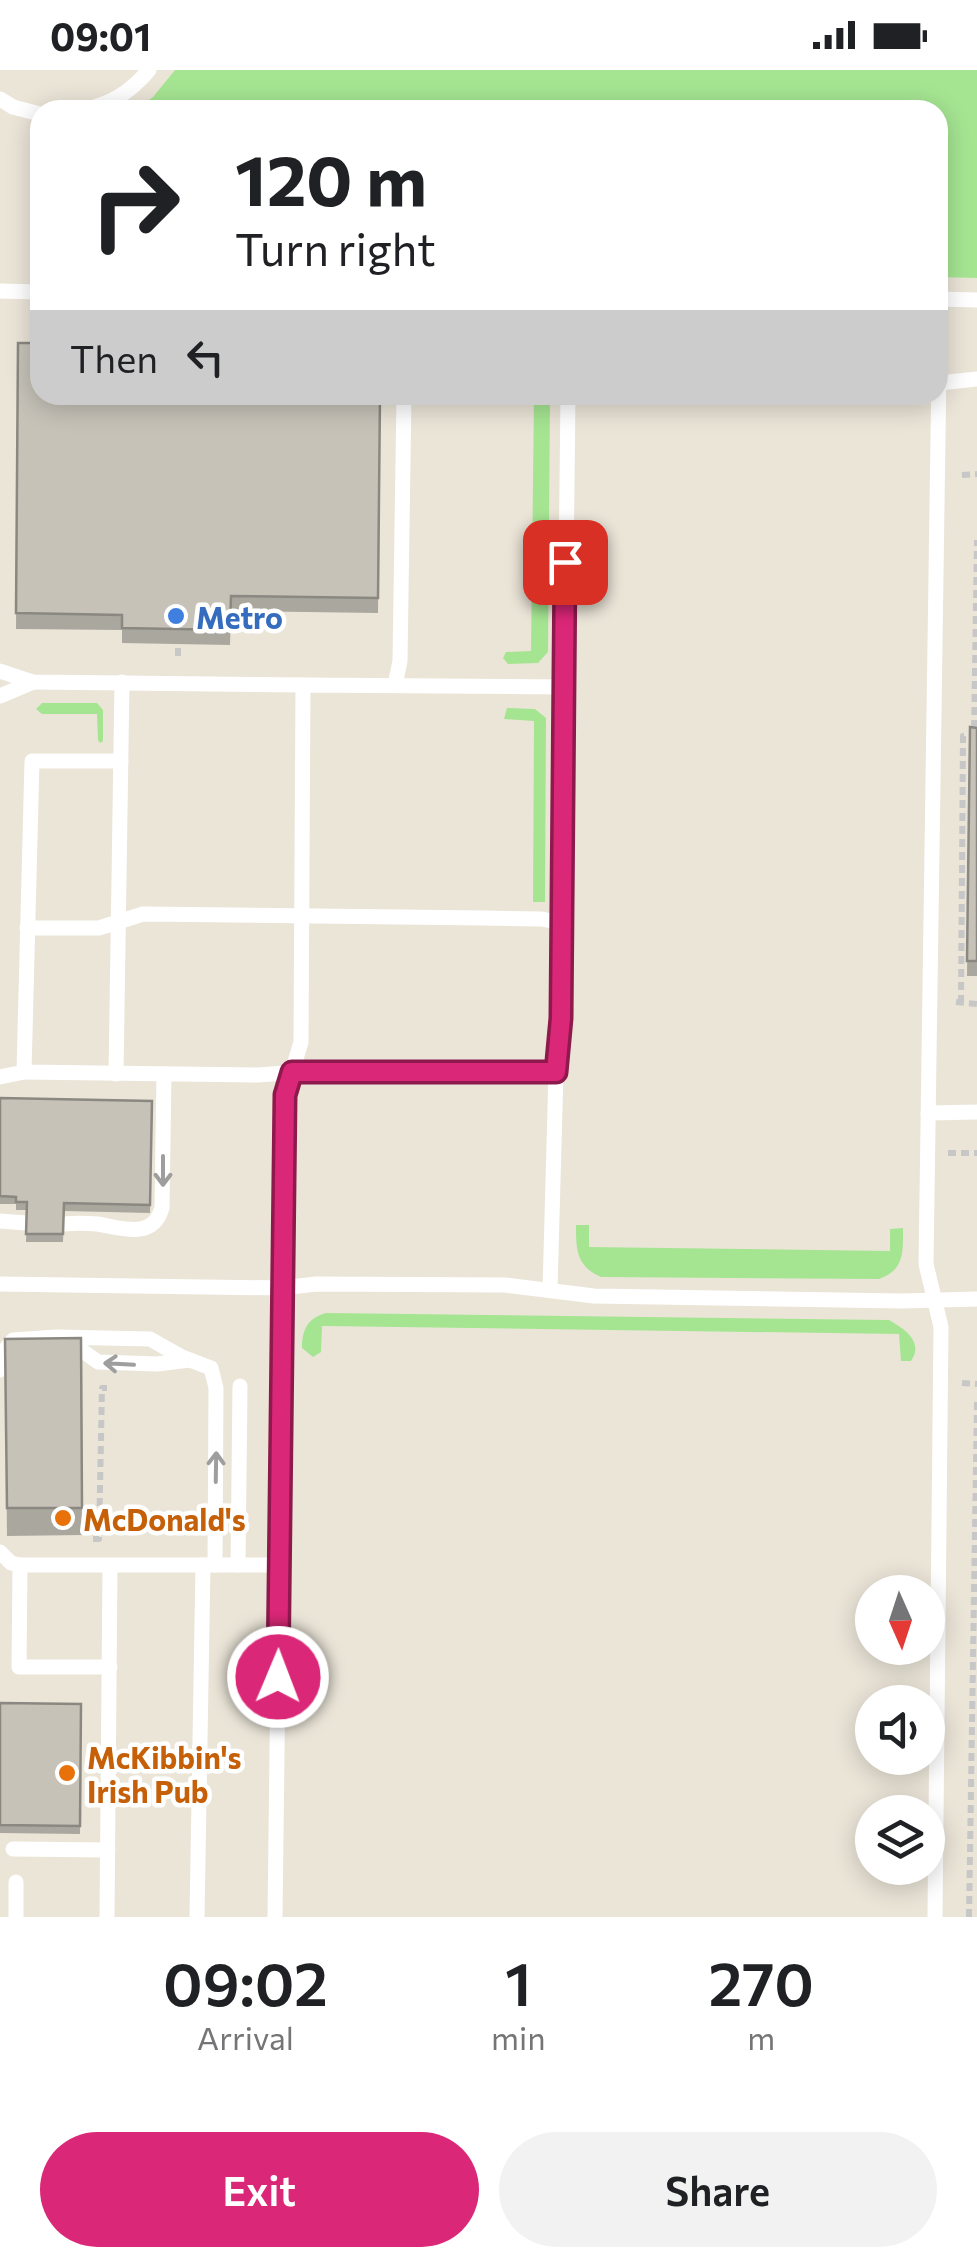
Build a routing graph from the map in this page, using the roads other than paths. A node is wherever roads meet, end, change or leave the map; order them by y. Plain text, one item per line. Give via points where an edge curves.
1 (149, 70) edge
2 (0, 99) edge
3 (114, 100) edge
4 (30, 111) edge
5 (0, 291) edge
6 (30, 292) edge
7 (948, 300) edge
8 (977, 300) edge
9 (977, 379) edge
10 (948, 382) edge
11 (404, 405) edge
12 (568, 405) edge
13 (939, 405) edge
14 (0, 671) edge
15 (33, 682) junction
16 (122, 682) junction
17 (302, 685) junction
18 (396, 686) junction
19 (564, 687) junction
20 (0, 696) edge
21 (121, 762) junction
22 (301, 916) junction
23 (118, 922) junction
24 (561, 924) junction
25 (28, 928) junction
26 (24, 1072) junction
27 (292, 1072) junction
28 (556, 1072) junction
29 (116, 1074) junction
30 (164, 1074) junction
31 (0, 1078) edge
32 (977, 1112) edge
33 (928, 1113) junction
34 (0, 1222) edge
35 (26, 1223) edge
36 (63, 1224) edge
37 (0, 1284) edge
38 (282, 1288) junction
39 (550, 1290) junction
40 (977, 1299) edge
41 (935, 1300) junction
42 (56, 1337) junction
43 (189, 1360) junction
44 (0, 1370) edge
45 (240, 1386) dead end
46 (0, 1552) edge
47 (20, 1565) junction
48 (209, 1565) junction
49 (238, 1565) junction
50 (280, 1565) junction
51 (110, 1566) junction
52 (110, 1668) junction
53 (13, 1849) dead end
54 (108, 1850) junction
55 (16, 1882) dead end
56 (16, 1917) edge
57 (107, 1917) edge
58 (196, 1917) edge
59 (276, 1917) edge
60 (935, 1917) edge

1 - 3 lane
2 - 4 lane
5 - 6 lane
7 - 8 lane
9 - 10 lane
11 - 18 lane
12 - 19 lane
13 - 33 lane
14 - 15 lane
15 - 16 lane
15 - 20 lane
16 - 17 lane
16 - 21 lane
17 - 18 lane
17 - 22 lane
18 - 19 lane
19 - 24 lane
21 - 23 lane
21 - 25 lane via 32,761
22 - 23 lane via 143,914
22 - 24 lane
22 - 27 lane via 300,1042
23 - 25 lane
23 - 29 lane
24 - 28 lane
25 - 26 lane
26 - 29 lane
26 - 31 lane
27 - 28 lane
27 - 30 lane
27 - 38 lane via 285,1095
28 - 39 lane
29 - 30 lane
30 -> 36 lane via 160,1218 140,1231
32 - 33 lane
33 - 41 lane via 926,1264
34 - 35 lane
37 - 38 lane
38 - 39 lane
38 - 50 lane
39 - 41 lane
40 - 41 lane
41 - 60 lane via 941,1326
42 - 43 lane via 150,1339
43 -> 42 lane via 104,1363
42 - 44 lane via 13,1340
48 -> 43 lane via 215,1373
45 - 49 lane
46 - 47 lane
47 - 51 lane
47 - 52 lane via 19,1667
48 - 49 lane
48 - 51 lane
48 - 58 lane
49 - 50 lane
50 - 59 lane
51 - 52 lane
52 - 54 lane
53 - 54 lane
54 - 57 lane
55 - 56 lane

